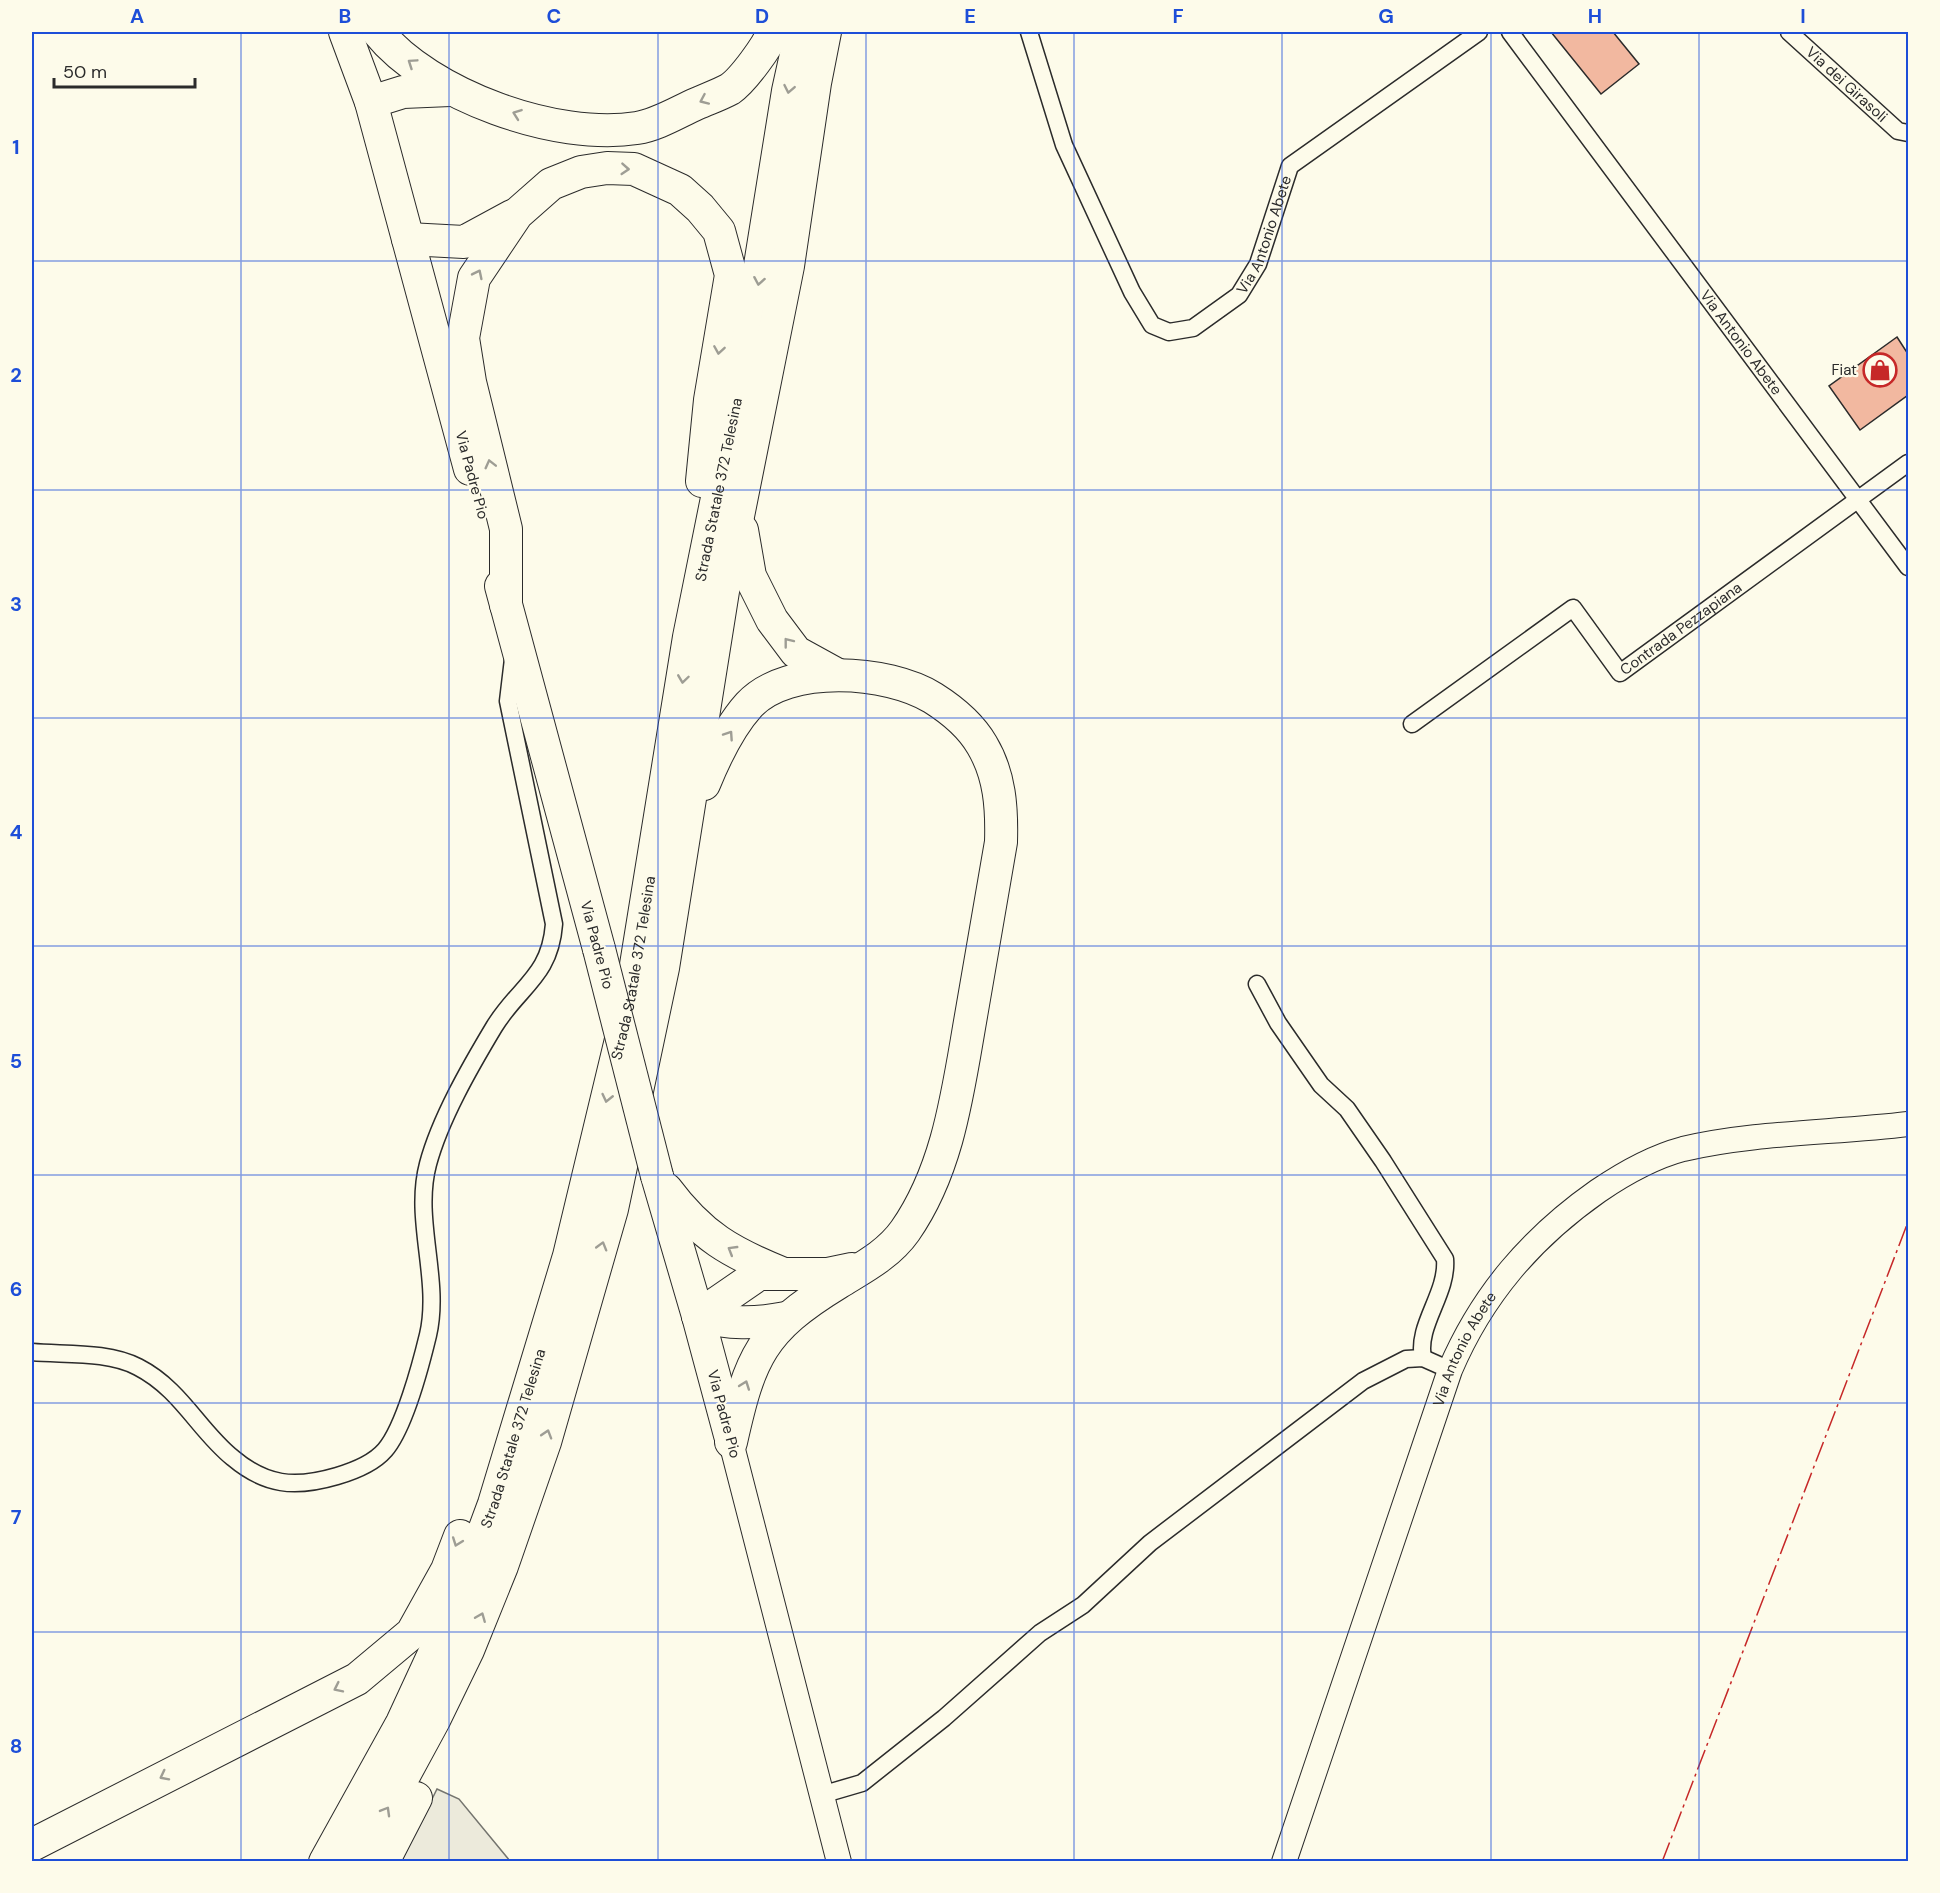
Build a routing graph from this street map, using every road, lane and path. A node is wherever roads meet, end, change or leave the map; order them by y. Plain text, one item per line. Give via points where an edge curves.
1 (345, 32) edge
2 (378, 32) edge
3 (774, 32) edge
4 (801, 32) edge
5 (825, 32) edge
6 (1029, 32) edge
7 (1479, 32) edge
8 (1510, 32) edge
9 (1788, 32) edge
10 (450, 90) junction
11 (371, 102) junction
12 (1908, 133) edge
13 (517, 214) junction
14 (408, 239) junction
15 (1908, 463) edge
16 (1859, 500) junction
17 (739, 515) junction
18 (1908, 567) edge
19 (506, 605) junction
20 (689, 637) junction
21 (515, 639) junction
22 (836, 674) junction
23 (1413, 724) dead end
24 (686, 826) junction
25 (1257, 984) dead end
26 (1907, 1120) edge
27 (657, 1176) junction
28 (873, 1264) junction
29 (785, 1275) junction
30 (698, 1316) junction
31 (786, 1318) junction
32 (32, 1352) edge
33 (1423, 1358) junction
34 (1450, 1370) junction
35 (533, 1374) junction
36 (731, 1442) junction
37 (468, 1650) junction
38 (821, 1795) junction
39 (32, 1845) edge
40 (325, 1862) edge
41 (357, 1862) edge
42 (383, 1862) edge
43 (839, 1862) edge
44 (1284, 1862) edge

1 - 11 highway, Via Padre Pio
10 -> 2 highway via 394,51
3 -> 10 highway via 731,88 639,128 591,130 544,124
4 -> 20 highway, Strada Statale 372 Telesina via 745,359
5 - 17 highway, Strada Statale 372 Telesina via 788,266
6 - 7 street, Via Antonio Abete via 1064,145 1127,282 1152,325 1169,332 1193,328 1239,295 1258,264 1290,166
8 - 16 street, Via Antonio Abete
9 - 12 street, Via dei Girasoli via 1898,131
10 - 11 highway via 403,92
11 - 14 highway, Via Padre Pio
13 - 14 highway via 464,242
19 -> 13 highway via 506,529 463,338 474,278
13 -> 20 highway via 551,184 571,176 607,168 634,169 680,190 719,231 730,275 711,400
14 - 19 highway, Via Padre Pio
15 - 16 street, Contrada Pezzapiana
16 - 18 street, Via Antonio Abete
16 - 23 street, Contrada Pezzapiana via 1620,673 1573,608
22 -> 17 highway via 796,652 772,620 750,576
17 - 24 highway, Strada Statale 372 Telesina via 723,591
19 - 21 highway, Via Padre Pio
20 -> 35 highway, Strada Statale 372 Telesina via 630,1002 569,1256
21 - 27 highway, Via Padre Pio, bridge
21 - 32 street via 508,701 554,924 552,945 548,960 495,1025 445,1119 428,1164 424,1200 431,1306 428,1334 400,1424 385,1450 361,1468 309,1482 281,1482 254,1473 231,1457 164,1384 137,1366 108,1358
24 -> 22 highway via 717,753 749,704 776,687 805,677
22 - 28 highway via 901,684 933,698 960,718 982,745 996,775 1002,808 1001,842 955,1111 935,1176 904,1232
37 -> 24 highway, Strada Statale 372 Telesina via 545,1442 612,1209 663,968
25 - 33 street via 1321,1086 1347,1109 1383,1161 1444,1259 1446,1274 1420,1345
26 - 34 main road, Via Antonio Abete via 1720,1142 1681,1150 1614,1180 1571,1210 1514,1263 1466,1332
29 -> 27 highway via 749,1260 687,1218
27 - 30 highway, Via Padre Pio
28 - 29 highway via 828,1274
28 - 31 highway
29 - 30 highway via 759,1274
30 - 31 highway via 725,1323 762,1323
30 - 36 highway, Via Padre Pio
36 -> 31 highway via 756,1356
33 - 34 street
33 - 38 street via 1406,1359 1363,1381 1150,1543 1083,1605 1040,1633 862,1783
34 - 44 main road, Via Antonio Abete
35 -> 39 highway via 488,1458 447,1570 412,1633 357,1679
35 - 40 highway, Strada Statale 372 Telesina via 494,1504 457,1604 402,1723
36 - 38 main road, Via Padre Pio
41 -> 37 highway, Strada Statale 372 Telesina
37 - 42 highway via 449,1714 415,1801
38 - 43 main road, Via Padre Pio

